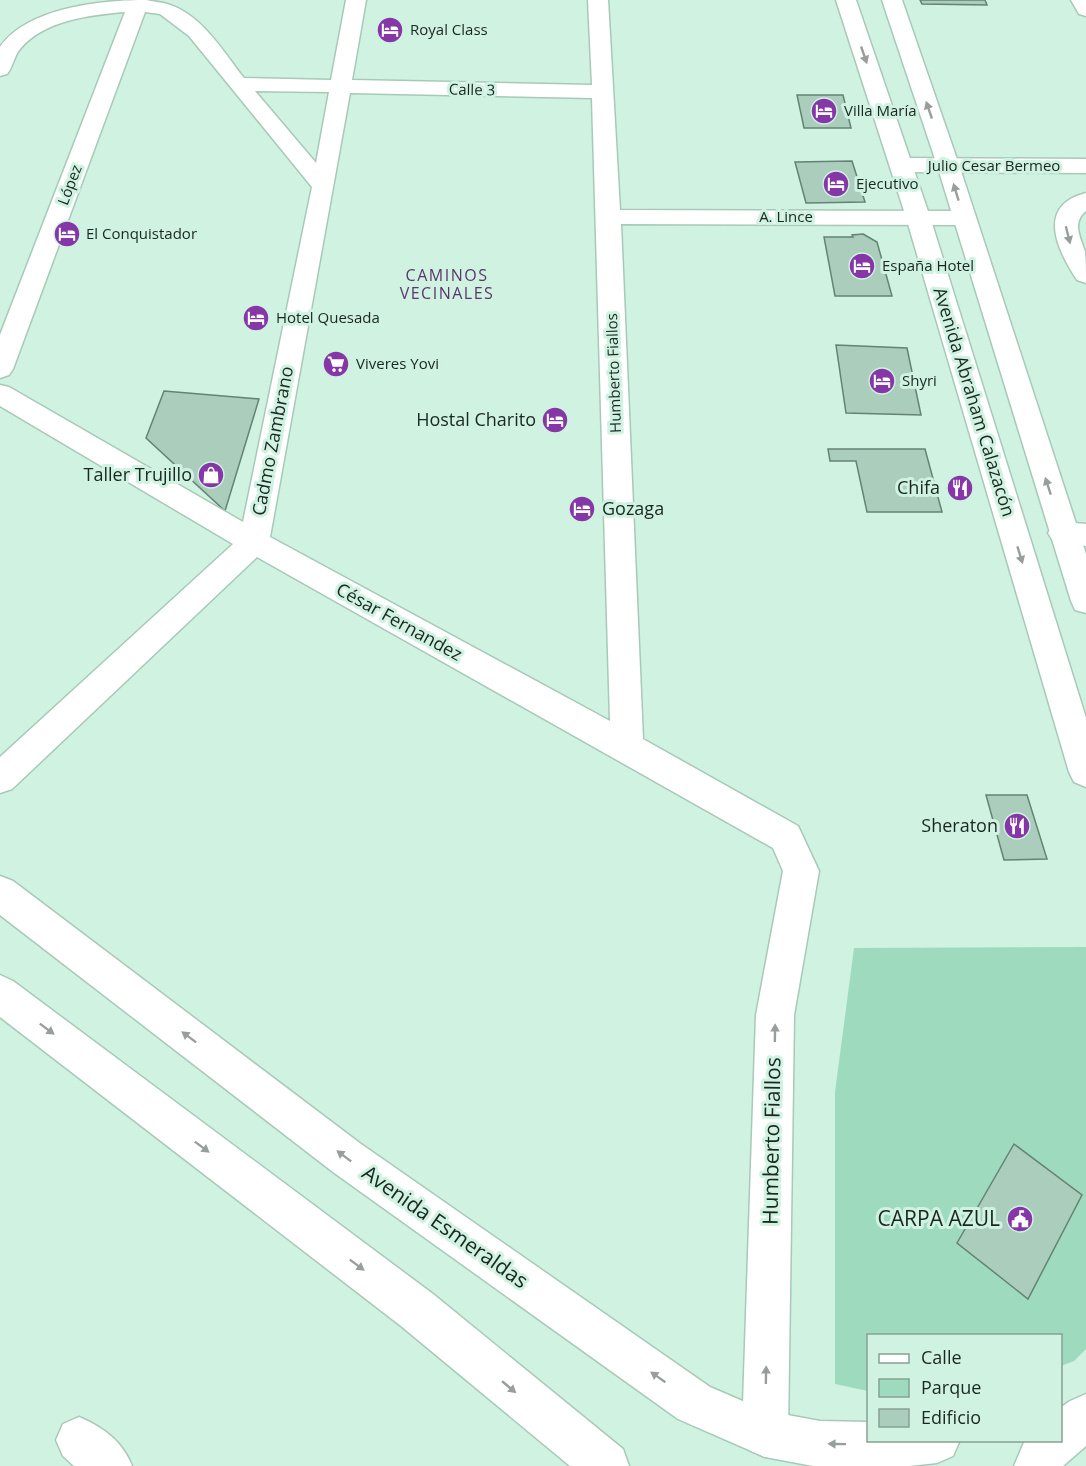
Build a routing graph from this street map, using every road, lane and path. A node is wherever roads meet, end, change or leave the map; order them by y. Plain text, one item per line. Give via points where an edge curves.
1 (356, 0) edge
2 (598, 0) edge
3 (846, 0) edge
4 (892, 0) edge
5 (1081, 0) edge
6 (140, 2) junction
7 (1086, 10) edge
8 (0, 70) edge
9 (237, 84) junction
10 (341, 88) junction
11 (603, 92) junction
12 (901, 165) junction
13 (948, 165) junction
14 (1078, 166) edge
15 (323, 186) junction
16 (1086, 194) edge
17 (1086, 200) edge
18 (609, 217) junction
19 (918, 217) junction
20 (963, 218) junction
21 (1086, 275) edge
22 (0, 369) edge
23 (0, 394) edge
24 (1075, 534) edge
25 (254, 542) junction
26 (1085, 595) edge
27 (627, 747) junction
28 (1086, 772) edge
29 (0, 778) edge
30 (793, 852) joint
31 (0, 893) edge
32 (0, 994) edge
33 (1086, 1411) edge
34 (1062, 1416) edge
35 (1086, 1417) edge
36 (765, 1434) junction
37 (1062, 1437) edge
38 (917, 1442) edge
39 (1056, 1442) edge
40 (606, 1466) edge
41 (1037, 1466) edge

1 - 10 street, Cadmo Zambrano
2 - 11 street, Humberto Fiallos
3 -> 12 street, Avenida Abraham Calazacón
13 -> 4 street
5 - 7 street
6 - 8 street via 115,2 57,16 29,30 11,45
6 - 9 street via 164,8 184,20
6 - 22 street, López
9 - 10 street, Calle 3
9 - 15 street
10 - 11 street, Calle 3
10 - 15 street, Cadmo Zambrano
11 - 18 street, Humberto Fiallos
12 - 13 street, Julio Cesar Bermeo
12 - 19 street, Avenida Abraham Calazacón
13 - 14 street, Julio Cesar Bermeo
20 -> 13 street
14 - 16 street
15 - 25 street, Cadmo Zambrano
17 -> 21 street via 1070,213 1066,225 1068,239
18 - 19 street, A. Lince
18 - 27 street, Humberto Fiallos
19 - 20 street, A. Lince
19 -> 28 street, Avenida Abraham Calazacón
24 -> 20 street
23 - 25 street, César Fernandez
24 - 26 street
25 - 27 street, César Fernandez
25 - 29 street, Cadmo Zambrano
27 - 30 street, César Fernandez via 786,837
36 -> 30 street, Humberto Fiallos via 775,1015 801,871
36 -> 31 street, Avenida Esmeraldas via 694,1403 366,1172
32 -> 40 street via 417,1310
33 - 34 street
35 - 37 street
38 -> 36 street, Avenida Esmeraldas via 820,1444
39 - 41 street via 1044,1452

